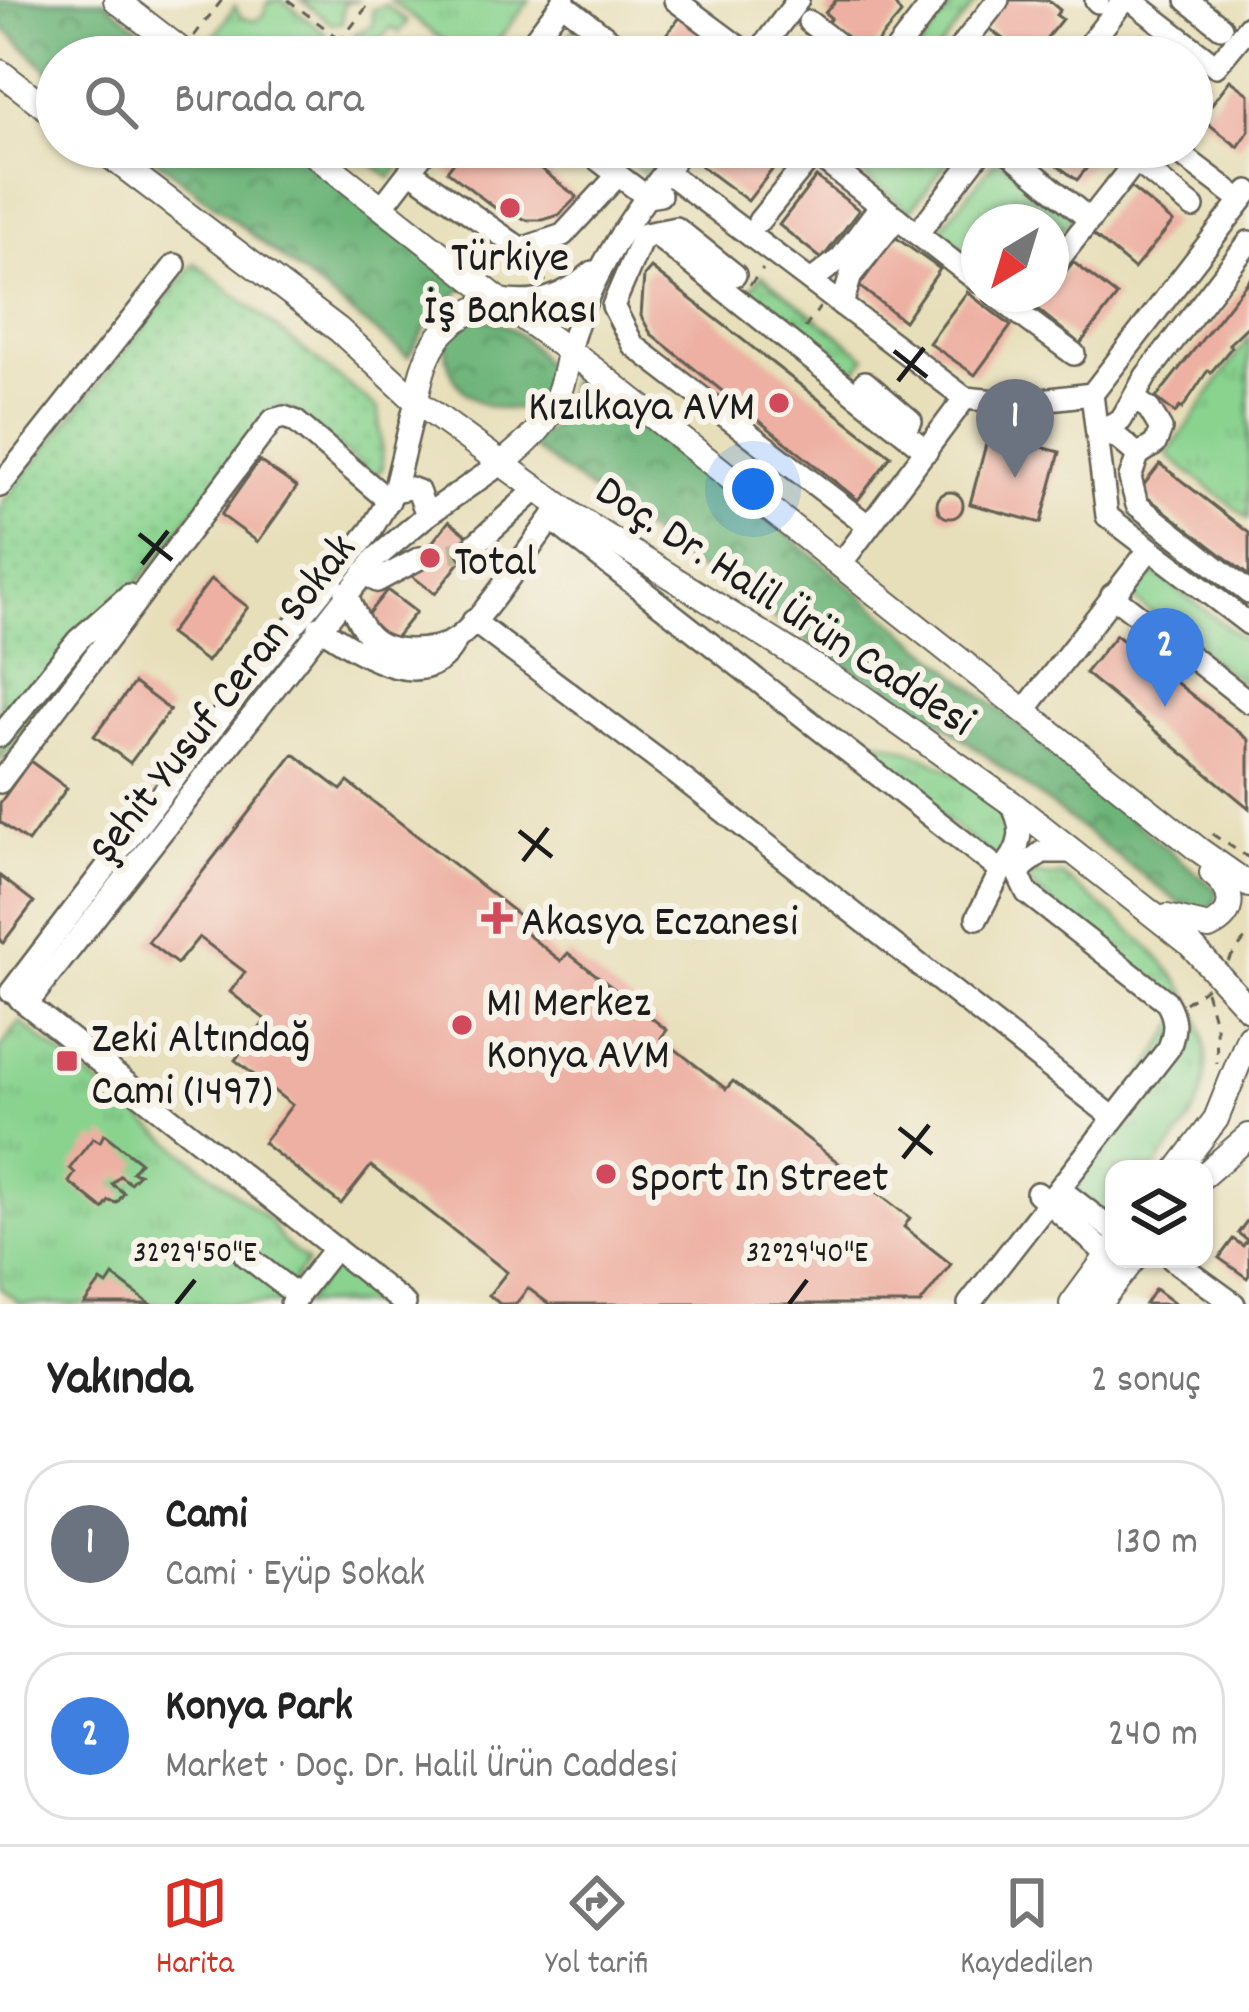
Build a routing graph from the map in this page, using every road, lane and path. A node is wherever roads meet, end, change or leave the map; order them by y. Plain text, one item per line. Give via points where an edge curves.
1 (116, 0) edge
2 (135, 0) edge
3 (223, 0) edge
4 (288, 0) edge
5 (372, 0) edge
6 (675, 0) edge
7 (935, 0) edge
8 (998, 0) edge
9 (1128, 0) edge
10 (1187, 0) edge
11 (563, 1) edge
12 (793, 8) edge
13 (148, 25) junction
14 (1249, 26) edge
15 (1221, 27) dead end
16 (162, 36) edge
17 (198, 36) edge
18 (336, 36) edge
19 (344, 36) edge
20 (537, 36) edge
21 (606, 36) edge
22 (724, 36) edge
23 (770, 36) edge
24 (828, 36) edge
25 (907, 36) edge
26 (970, 36) edge
27 (1098, 36) edge
28 (1176, 36) edge
29 (0, 52) edge
30 (1213, 64) edge
31 (0, 72) edge
32 (22, 89) junction
33 (36, 100) edge
34 (126, 168) edge
35 (332, 168) edge
36 (412, 168) edge
37 (609, 168) edge
38 (668, 168) edge
39 (799, 168) edge
40 (836, 168) edge
41 (968, 168) edge
42 (1029, 168) edge
43 (1131, 168) edge
44 (1145, 168) edge
45 (1203, 168) edge
46 (410, 171) junction
47 (665, 172) junction
48 (618, 175) junction
49 (1245, 195) edge
50 (647, 197) junction
51 (708, 204) junction
52 (382, 207) junction
53 (1193, 207) dead end
54 (889, 212) junction
55 (760, 220) dead end
56 (1090, 220) junction
57 (653, 232) junction
58 (917, 234) junction
59 (619, 237) junction
60 (543, 242) junction
61 (1249, 242) edge
62 (1069, 246) edge
63 (774, 254) junction
64 (175, 265) dead end
65 (598, 268) junction
66 (961, 268) edge
67 (735, 275) dead end
68 (827, 294) junction
69 (499, 300) junction
70 (739, 301) junction
71 (546, 302) junction
72 (1033, 312) edge
73 (793, 344) junction
74 (568, 351) junction
75 (1073, 354) dead end
76 (865, 382) dead end
77 (1092, 394) junction
78 (965, 398) junction
79 (1135, 399) junction
80 (416, 401) junction
81 (1097, 431) junction
82 (931, 446) junction
83 (1138, 455) junction
84 (502, 464) junction
85 (0, 486) edge
86 (537, 489) junction
87 (391, 496) junction
88 (427, 514) junction
89 (869, 526) junction
90 (470, 550) tunnel mouth
91 (1149, 550) junction
92 (420, 557) tunnel mouth
93 (840, 565) junction
94 (162, 567) junction
95 (364, 572) junction
96 (346, 592) junction
97 (1249, 593) edge
98 (1112, 595) junction
99 (324, 621) junction
100 (473, 621) junction
101 (1249, 625) edge
102 (456, 639) junction
103 (373, 640) junction
104 (1249, 702) edge
105 (1024, 711) junction
106 (0, 736) edge
107 (0, 782) edge
108 (1010, 802) junction
109 (1175, 831) junction
110 (1073, 853) junction
111 (1001, 871) junction
112 (1249, 885) edge
113 (1150, 910) junction
114 (977, 918) dead end
115 (13, 993) edge
116 (1249, 1009) edge
117 (1173, 1012) junction
118 (1249, 1037) edge
119 (1217, 1052) dead end
120 (1240, 1083) edge
121 (1114, 1118) junction
122 (1249, 1136) edge
123 (1185, 1160) edge
124 (1213, 1167) edge
125 (1049, 1195) junction
126 (1105, 1239) edge
127 (335, 1248) junction
128 (1105, 1254) edge
129 (245, 1255) dead end
130 (1127, 1268) edge
131 (1184, 1268) edge
132 (294, 1300) edge
133 (405, 1304) edge
134 (969, 1304) edge
135 (1072, 1304) edge
136 (1099, 1304) edge
137 (1234, 1304) edge

1 - 13 main road
2 - 13 street
3 - 17 path
4 - 18 path
5 - 19 path
6 - 22 street
7 - 25 street
8 - 26 street
9 - 27 street
9 - 28 street
10 - 15 street
11 - 20 street
11 - 21 street
12 - 23 street
12 - 24 street
13 - 16 main road
14 - 30 street
29 - 32 main road
31 - 32 main road
32 - 33 main road
34 - 80 main road, Doç. Dr. Halil Ürün Caddesi via 339,330
35 - 52 main road, Doç. Dr. Halil Ürün Caddesi
36 - 46 street
37 - 48 street
38 - 47 street
39 - 55 street
40 - 54 street
41 - 58 street
42 - 56 street
43 - 56 street
44 - 53 street
45 - 49 street
46 - 52 street
46 - 60 street via 521,249
47 - 50 street
47 - 51 street
48 - 50 street
48 - 60 street via 563,235
49 - 77 street
50 - 51 street via 678,193
50 - 59 street
51 - 63 street
52 - 69 main road, Doç. Dr. Halil Ürün Caddesi
54 - 58 street
54 - 68 street via 851,275
54 - 68 street via 842,258
56 - 62 street
57 - 59 street
57 - 67 street via 676,228
57 - 70 street
57 - 89 street via 614,306 633,345
58 - 66 street
59 - 65 street
60 - 71 path
61 - 79 street
63 - 68 street
63 - 70 path
64 - 85 street
65 - 71 street
65 - 74 street
68 - 73 path
68 - 78 street
69 - 71 street
69 - 74 main road, Doç. Dr. Halil Ürün Caddesi
69 - 80 main road via 444,329
70 - 73 street
72 - 75 street
73 - 82 street
74 - 84 main road via 548,420
74 - 93 main road, Doç. Dr. Halil Ürün Caddesi
76 - 82 street
77 - 78 street via 1016,403
77 - 81 street
78 - 82 street
79 - 81 street via 1121,420
79 - 83 street via 1161,429
80 - 84 main road, Doç. Dr. Halil Ürün Caddesi
80 - 87 street, Şehit Yusuf Ceran Sokak
81 - 83 street
81 - 91 street via 1107,516
82 - 89 street
83 - 97 street via 1130,478 1137,505
84 - 86 main road, Doç. Dr. Halil Ürün Caddesi
84 - 88 street, Şehit Yusuf Ceran Sokak
86 - 90 street
86 - 108 main road, Doç. Dr. Halil Ürün Caddesi via 877,706
87 - 88 street via 418,491
87 - 94 street via 295,421 273,420
87 - 115 street, Şehit Yusuf Ceran Sokak
88 - 95 street, Şehit Yusuf Ceran Sokak
89 - 93 street
91 - 98 street
91 - 101 street
92 - 95 street via 376,580
93 - 105 main road, Doç. Dr. Halil Ürün Caddesi
94 - 106 street via 78,640
94 - 107 street
95 - 96 street, Şehit Yusuf Ceran Sokak
96 - 99 street, Şehit Yusuf Ceran Sokak
96 - 103 street
98 - 104 street
98 - 105 street
99 - 102 street via 383,666 435,664
99 - 103 street
99 - 115 street, Şehit Yusuf Ceran Sokak
100 - 102 street
100 - 111 street via 551,519
100 - 121 street
102 - 103 street via 425,650 387,650
105 - 109 main road, Doç. Dr. Halil Ürün Caddesi
108 - 110 main road, Doç. Dr. Halil Ürün Caddesi
108 - 111 street via 1021,840
109 - 112 main road, Doç. Dr. Halil Ürün Caddesi
109 - 113 main road via 1228,888 1229,909 1209,927
110 - 113 main road, Doç. Dr. Halil Ürün Caddesi
110 - 117 street via 1042,852 1023,867 1027,892
111 - 114 street
113 - 116 main road, Doç. Dr. Halil Ürün Caddesi
115 - 127 street
117 - 119 path via 1205,989
117 - 121 street via 1169,1048
118 - 120 main road
120 - 123 main road
121 - 125 street
122 - 124 main road
125 - 126 street
125 - 134 street
127 - 132 street
127 - 133 street
128 - 135 main road
129 - 132 street
130 - 136 main road
131 - 137 street

